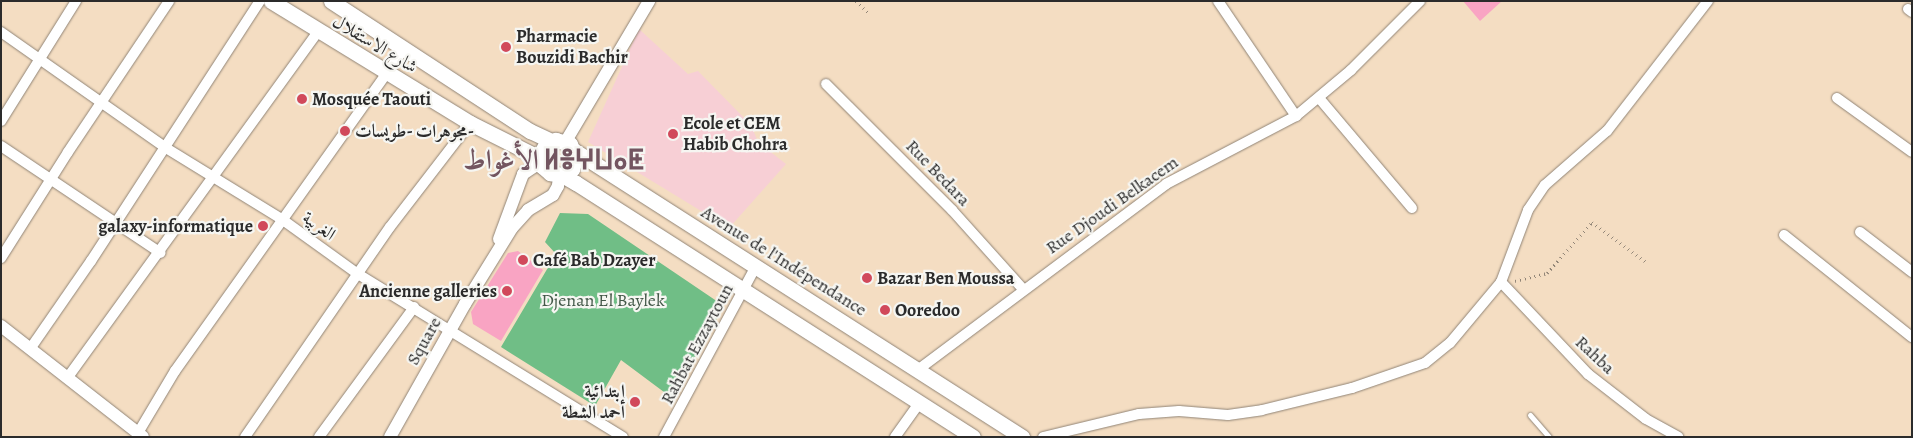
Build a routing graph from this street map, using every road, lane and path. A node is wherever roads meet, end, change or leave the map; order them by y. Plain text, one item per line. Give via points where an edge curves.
1 (76, 1) edge
2 (169, 1) edge
3 (260, 1) edge
4 (271, 1) edge
5 (331, 1) edge
6 (649, 1) edge
7 (856, 1) edge
8 (1218, 1) edge
9 (1420, 1) edge
10 (1708, 1) edge
11 (870, 14) dead end
12 (1, 32) edge
13 (318, 32) junction
14 (404, 49) junction
15 (42, 60) junction
16 (386, 74) junction
17 (826, 84) dead end
18 (1319, 98) junction
19 (1837, 98) dead end
20 (101, 101) junction
21 (1296, 116) junction
22 (1, 121) edge
23 (470, 123) junction
24 (564, 145) junction
25 (1, 146) edge
26 (166, 148) junction
27 (1912, 152) edge
28 (540, 160) junction
29 (561, 175) junction
30 (212, 177) junction
31 (50, 180) junction
32 (1412, 208) dead end
33 (283, 220) junction
34 (115, 223) junction
35 (1860, 232) dead end
36 (1784, 235) dead end
37 (161, 253) junction
38 (1, 258) edge
39 (1646, 262) dead end
40 (491, 263) junction
41 (756, 266) junction
42 (1912, 272) edge
43 (358, 274) junction
44 (1501, 282) junction
45 (1024, 289) junction
46 (744, 290) junction
47 (414, 308) junction
48 (1, 326) edge
49 (451, 329) junction
50 (1912, 337) edge
51 (30, 349) junction
52 (919, 369) junction
53 (68, 378) junction
54 (920, 402) junction
55 (1530, 415) dead end
56 (141, 435) edge
57 (245, 437) edge
58 (319, 437) edge
59 (390, 437) edge
60 (623, 437) edge
61 (664, 437) edge
62 (895, 437) edge
63 (973, 437) edge
64 (1022, 437) edge
65 (1043, 437) edge
66 (1549, 437) edge
67 (1678, 437) edge

1 - 15 street
2 - 20 street
3 - 26 street
4 - 13 main road, شارع الاستقلال
5 - 14 main road, Avenue de l'Indépendance
6 - 24 street
7 - 11 path
8 - 21 street
9 - 18 street, Rue Djoudi Belkacem
10 - 44 street via 1607,131 1556,173 1534,199
12 - 15 street, الغربية
13 - 16 main road, شارع الاستقلال
13 - 30 street
14 - 16 street
14 - 24 main road, Avenue de l'Indépendance via 530,131
15 - 20 street, الغربية
15 - 22 street
16 - 23 main road, شارع الاستقلال
16 - 33 street
17 - 45 street, Rue Bedara via 952,210
18 - 21 street, Rue Djoudi Belkacem
18 - 32 street
19 - 27 street
20 - 26 street, الغربية
20 - 31 street
21 - 45 street, Rue Djoudi Belkacem via 1166,184
23 - 28 main road, شارع الاستقلال
23 - 43 street
24 - 28 main road via 543,148
24 - 29 main road via 572,168
24 - 41 main road, Avenue de l'Indépendance
25 - 31 street
26 - 30 street, الغربية
26 - 34 street
28 - 29 main road via 550,173
28 - 40 street via 527,169 518,184
29 - 40 street via 556,191 522,214
29 - 46 main road
30 - 33 street, الغربية
30 - 37 street
31 - 34 street
31 - 38 street
33 - 43 street, الغربية
33 - 56 street via 175,371
34 - 37 street
34 - 51 street
35 - 42 street
36 - 50 street
37 - 53 street
39 - 44 path via 1592,222 1547,273
40 - 49 street, Square
41 - 46 street, Rahbat Ezzaytoun
41 - 52 main road, Avenue de l'Indépendance
43 - 47 street, الغربية
43 - 57 street
44 - 65 street via 1450,343 1425,363 1412,368 1352,388 1262,410 1228,415 1179,411 1139,414
44 - 67 street, Rahba via 1588,374 1646,419
45 - 52 street, Rue Djoudi Belkacem
46 - 54 main road
46 - 61 street, Rahbat Ezzaytoun
47 - 49 street, الغربية
47 - 58 street
48 - 51 street
49 - 59 street, Square
49 - 60 street, الغربية
51 - 53 street
52 - 64 main road, Avenue de l'Indépendance
53 - 56 street
54 - 62 street
54 - 63 main road
55 - 66 lane

